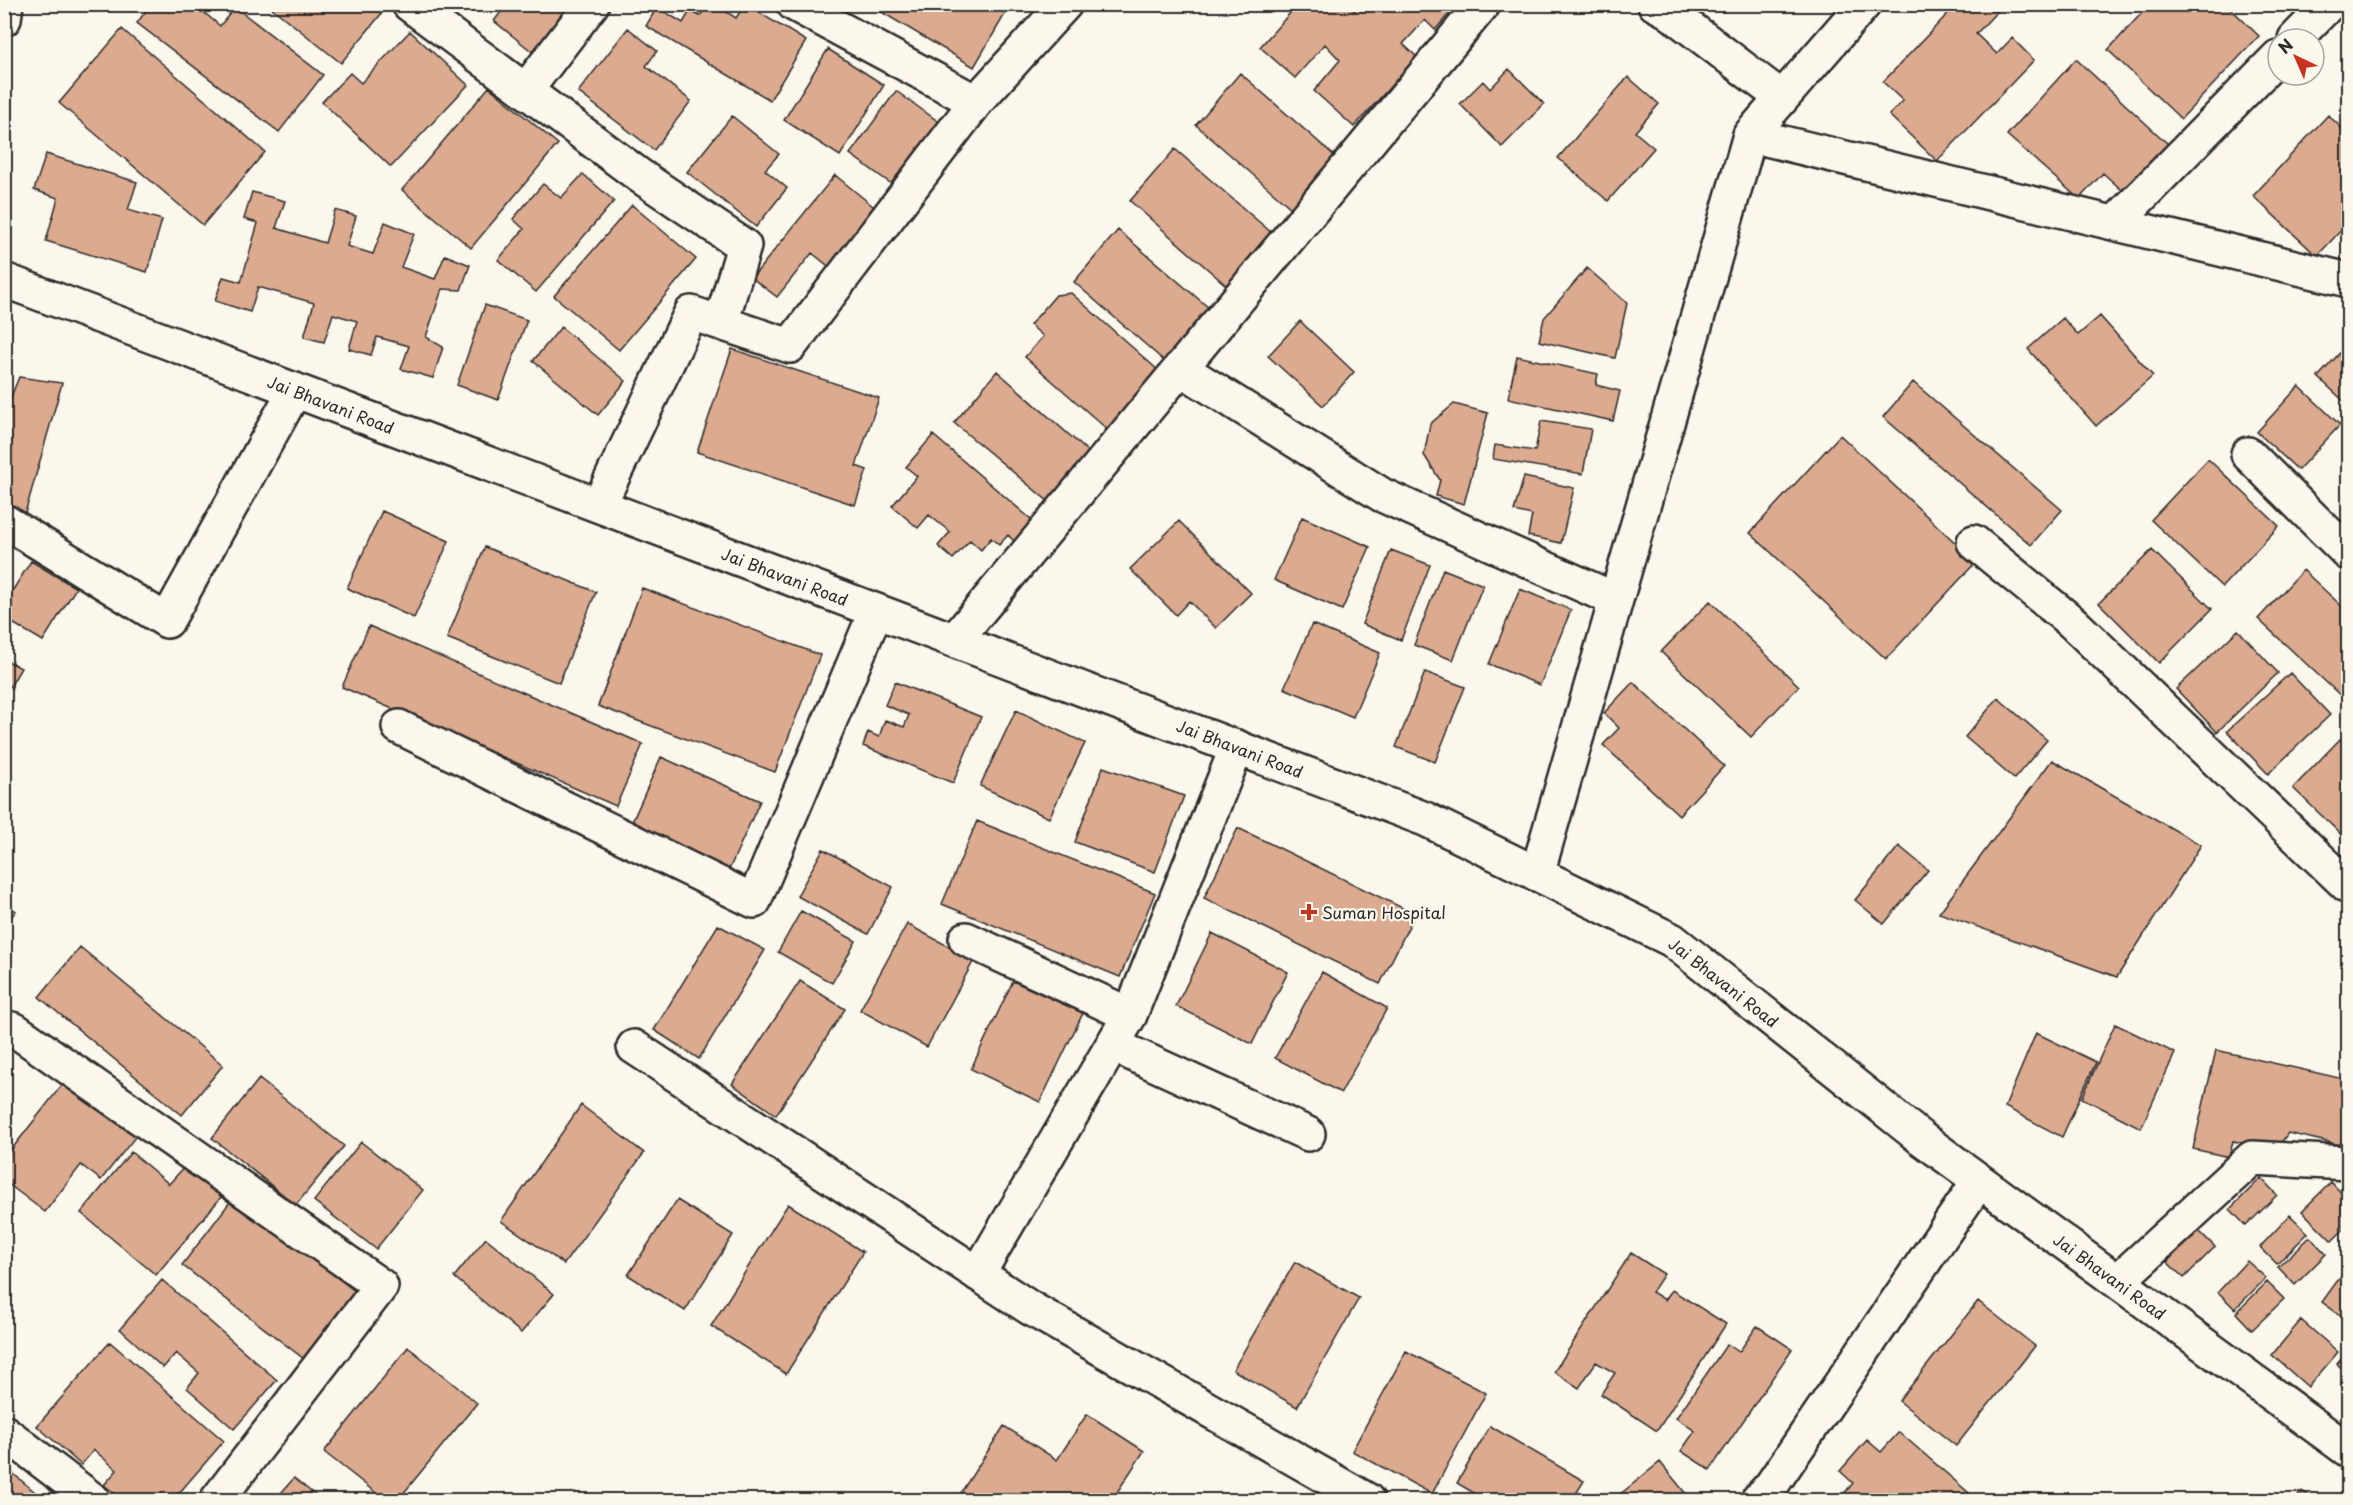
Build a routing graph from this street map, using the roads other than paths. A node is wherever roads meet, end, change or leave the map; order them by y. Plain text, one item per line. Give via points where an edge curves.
1 (6, 4) edge
2 (409, 4) edge
3 (592, 4) edge
4 (794, 4) edge
5 (1065, 4) edge
6 (1483, 4) edge
7 (1655, 4) edge
8 (1864, 4) edge
9 (2329, 4) edge
10 (4, 19) edge
11 (2307, 27) edge
12 (2266, 69) edge
13 (526, 90) junction
14 (1782, 98) junction
15 (975, 102) junction
16 (1750, 135) junction
17 (2115, 224) junction
18 (4, 280) edge
19 (2349, 280) edge
20 (721, 323) junction
21 (1180, 368) junction
22 (295, 390) junction
23 (2248, 454) dead end
24 (599, 505) junction
25 (4, 521) edge
26 (1974, 542) dead end
27 (2349, 553) edge
28 (1616, 600) junction
29 (876, 611) junction
30 (955, 640) junction
31 (399, 727) dead end
32 (1238, 747) junction
33 (1538, 874) junction
34 (2349, 886) edge
35 (966, 939) dead end
36 (1130, 1015) junction
37 (4, 1028) edge
38 (1113, 1045) junction
39 (634, 1047) dead end
40 (1308, 1134) dead end
41 (2349, 1162) edge
42 (1980, 1181) junction
43 (978, 1274) junction
44 (2118, 1281) junction
45 (4, 1432) edge
46 (2349, 1450) edge
47 (93, 1500) edge
48 (217, 1500) edge
49 (1367, 1500) edge
50 (1758, 1500) edge

1 - 10 street
2 - 13 street
3 - 13 street
4 - 15 street
5 - 15 street
6 - 21 street
7 - 14 street
8 - 14 street
9 - 11 street
12 - 17 street
13 - 20 street via 640,176 744,246
14 - 16 street
15 - 20 street via 790,346
16 - 17 street
16 - 28 street
17 - 19 street
18 - 22 street, Jai Bhavani Road
20 - 24 street via 691,313
21 - 28 street via 1382,495
21 - 30 street
22 - 24 street, Jai Bhavani Road
22 - 25 street via 167,621
23 - 27 street
24 - 29 street, Jai Bhavani Road
26 - 34 street via 2073,623
28 - 33 street
29 - 30 street, Jai Bhavani Road
29 - 31 street via 754,901
30 - 32 street, Jai Bhavani Road
32 - 33 street, Jai Bhavani Road via 1425,819
32 - 36 street
33 - 42 street, Jai Bhavani Road via 1672,940
35 - 36 street
36 - 38 street
37 - 48 street via 15,1030 381,1286
38 - 40 street
38 - 43 street
39 - 43 street
41 - 44 street via 2252,1158
42 - 44 street, Jai Bhavani Road
42 - 50 street
43 - 49 street via 1030,1308
44 - 46 street, Jai Bhavani Road
45 - 47 street

